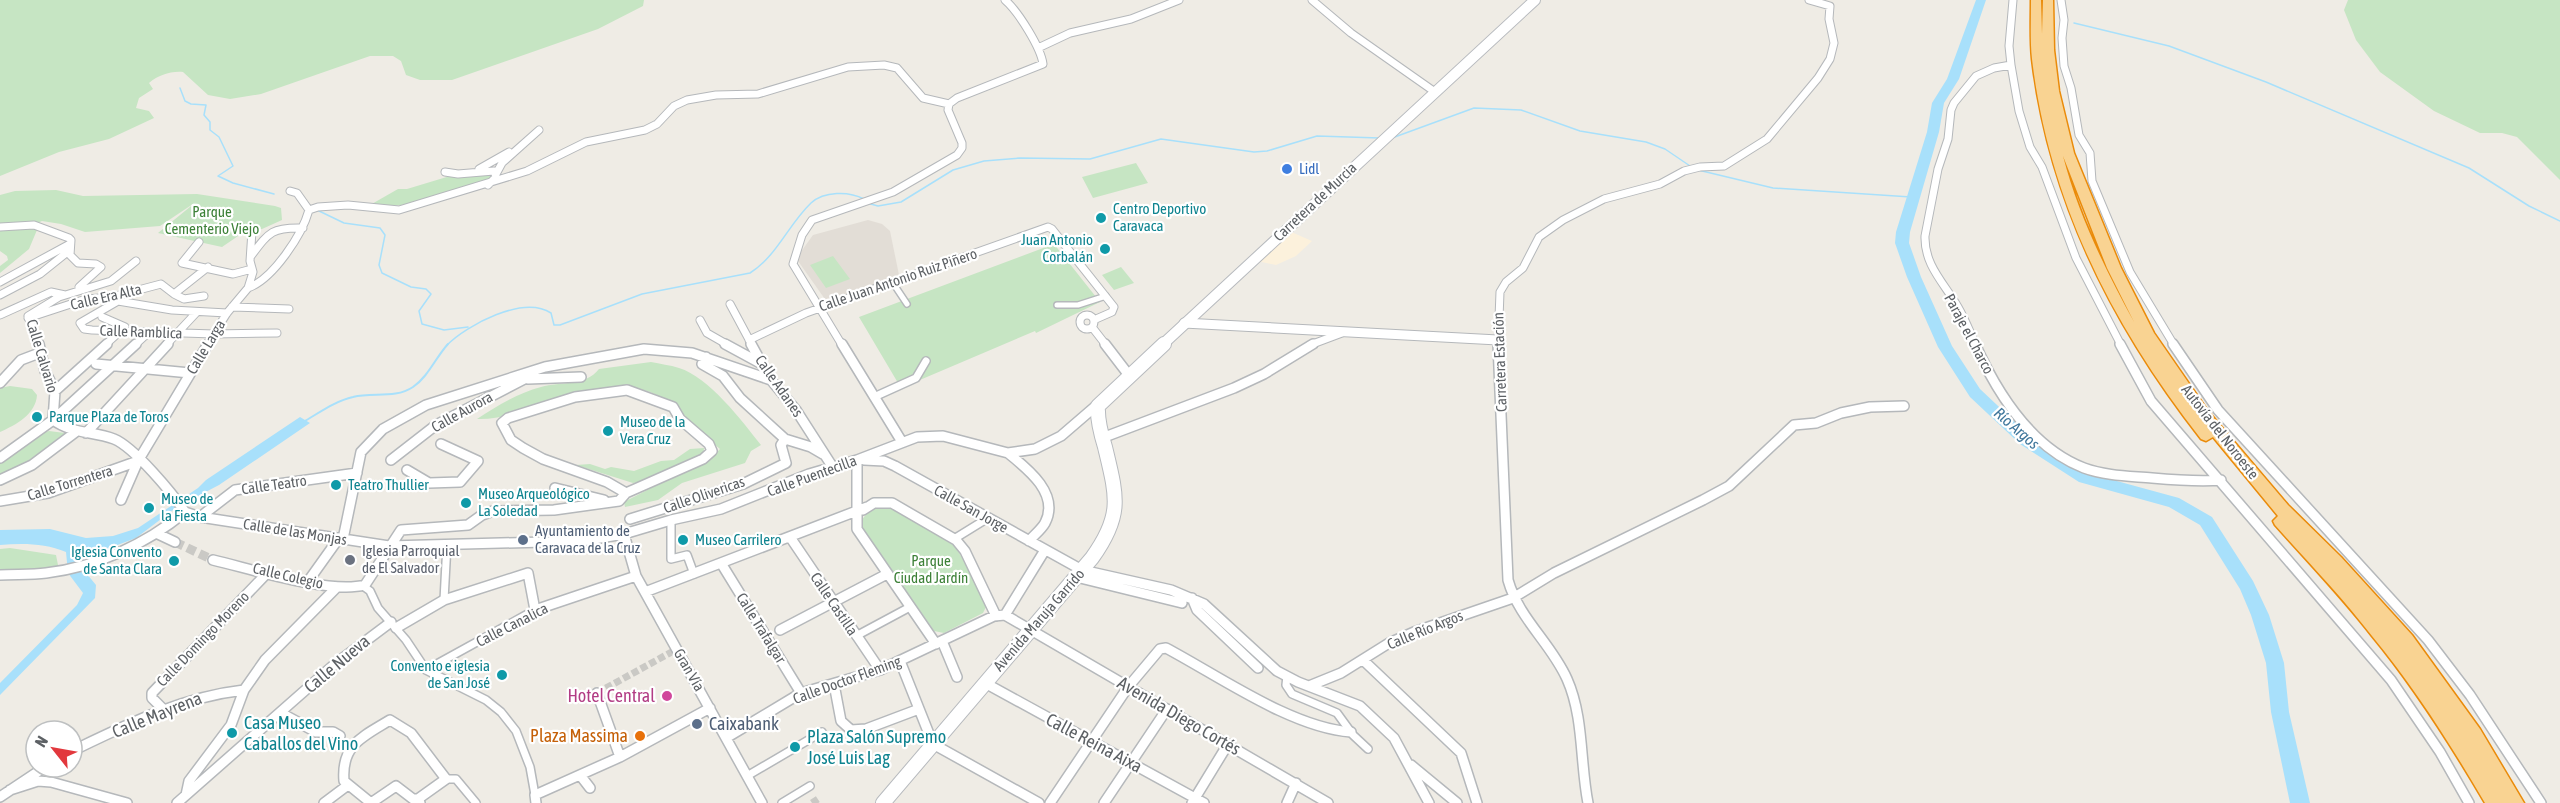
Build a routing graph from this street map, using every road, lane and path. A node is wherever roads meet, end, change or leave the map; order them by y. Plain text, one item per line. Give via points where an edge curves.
1 (1005, 0) edge
2 (1179, 0) edge
3 (1312, 0) edge
4 (1535, 0) edge
5 (1809, 0) edge
6 (2013, 0) edge
7 (2036, 0) edge
8 (2048, 0) edge
9 (2061, 0) edge
10 (1038, 48) junction
11 (2011, 65) junction
12 (1435, 92) junction
13 (949, 104) junction
14 (539, 130) dead end
15 (522, 144) junction
16 (476, 171) junction
17 (445, 172) dead end
18 (496, 174) junction
19 (488, 185) junction
20 (290, 191) dead end
21 (309, 210) junction
22 (0, 227) edge
23 (303, 228) junction
24 (252, 231) dead end
25 (199, 242) dead end
26 (71, 247) junction
27 (251, 256) junction
28 (135, 261) dead end
29 (208, 267) junction
30 (252, 269) junction
31 (0, 282) edge
32 (893, 283) junction
33 (248, 288) junction
34 (69, 293) junction
35 (0, 294) edge
36 (174, 294) junction
37 (204, 296) dead end
38 (1106, 296) junction
39 (730, 304) dead end
40 (907, 304) dead end
41 (1057, 305) dead end
42 (821, 308) junction
43 (289, 309) dead end
44 (230, 310) junction
45 (196, 313) junction
46 (0, 315) edge
47 (102, 317) dead end
48 (28, 318) junction
49 (700, 320) dead end
50 (1184, 323) junction
51 (1294, 329) junction
52 (121, 330) junction
53 (1351, 332) junction
54 (148, 333) junction
55 (178, 333) junction
56 (277, 333) dead end
57 (213, 334) junction
58 (749, 340) junction
59 (1498, 340) junction
60 (1303, 351) junction
61 (42, 352) junction
62 (706, 357) junction
63 (926, 361) dead end
64 (761, 363) junction
65 (96, 364) dead end
66 (112, 365) junction
67 (144, 368) junction
68 (534, 371) junction
69 (190, 373) junction
70 (1128, 374) junction
71 (581, 377) dead end
72 (525, 380) junction
73 (771, 380) junction
74 (0, 383) edge
75 (55, 392) junction
76 (874, 397) junction
77 (1099, 404) junction
78 (1904, 406) dead end
79 (56, 419) junction
80 (1081, 421) junction
81 (1098, 422) junction
82 (82, 432) junction
83 (1102, 438) junction
84 (785, 439) junction
85 (902, 442) junction
86 (441, 444) dead end
87 (1008, 453) junction
88 (826, 456) junction
89 (0, 458) edge
90 (391, 460) dead end
91 (857, 460) junction
92 (138, 461) junction
93 (832, 466) junction
94 (406, 470) dead end
95 (357, 473) junction
96 (0, 480) edge
97 (2221, 480) junction
98 (555, 488) dead end
99 (626, 493) junction
100 (594, 498) junction
101 (121, 500) dead end
102 (0, 501) edge
103 (611, 501) junction
104 (585, 504) junction
105 (182, 507) junction
106 (857, 514) junction
107 (200, 517) junction
108 (839, 518) junction
109 (988, 518) junction
110 (630, 519) dead end
111 (671, 520) junction
112 (858, 529) junction
113 (158, 534) junction
114 (624, 534) junction
115 (790, 537) junction
116 (341, 539) junction
117 (954, 539) junction
118 (1029, 541) junction
119 (175, 542) tunnel mouth
120 (447, 545) junction
121 (389, 546) junction
122 (1045, 550) junction
123 (213, 560) tunnel mouth
124 (721, 563) junction
125 (269, 571) junction
126 (694, 573) junction
127 (887, 574) junction
128 (1079, 574) junction
129 (0, 575) edge
130 (636, 576) junction
131 (309, 580) junction
132 (363, 586) junction
133 (337, 587) junction
134 (645, 592) junction
135 (1192, 598) junction
136 (1513, 598) junction
137 (444, 600) junction
138 (832, 603) junction
139 (1182, 603) dead end
140 (910, 607) junction
141 (535, 610) junction
142 (1000, 615) junction
143 (394, 625) junction
144 (780, 630) dead end
145 (1030, 630) junction
146 (856, 636) junction
147 (939, 643) junction
148 (1363, 660) junction
149 (900, 661) junction
150 (1258, 668) dead end
151 (426, 670) junction
152 (880, 670) junction
153 (1287, 676) junction
154 (957, 677) dead end
155 (985, 683) junction
156 (834, 684) junction
157 (1309, 686) junction
158 (1128, 687) junction
159 (244, 690) junction
160 (597, 693) dead end
161 (801, 693) junction
162 (710, 708) junction
163 (163, 709) junction
164 (919, 709) junction
165 (1167, 709) junction
166 (281, 713) junction
167 (822, 732) dead end
168 (1351, 732) junction
169 (340, 736) dead end
170 (726, 738) junction
171 (1091, 742) junction
172 (933, 744) junction
173 (1228, 744) junction
174 (84, 746) edge
175 (1368, 749) dead end
176 (620, 757) junction
177 (1131, 762) junction
178 (1408, 763) junction
179 (580, 775) junction
180 (747, 776) junction
181 (27, 779) edge
182 (447, 779) junction
183 (1296, 783) junction
184 (348, 785) junction
185 (810, 786) dead end
186 (590, 788) dead end
187 (10, 790) junction
188 (0, 797) edge
189 (181, 799) edge
190 (535, 799) edge
191 (419, 801) edge
192 (1197, 801) edge
193 (128, 803) edge
194 (324, 803) edge
195 (371, 803) edge
196 (476, 803) edge
197 (762, 803) edge
198 (782, 803) edge
199 (883, 803) edge
200 (1039, 803) edge
201 (1050, 803) edge
202 (1104, 803) edge
203 (1287, 803) edge
204 (1328, 803) edge
205 (1428, 803) edge
206 (1457, 803) edge
207 (1477, 803) edge
208 (1588, 803) edge
209 (2469, 803) edge
210 (2495, 803) edge
211 (2514, 803) edge
212 (2541, 803) edge

1 - 10 street via 1022,17
2 - 10 street via 1131,19 1070,33
3 - 12 street
4 - 12 main road, Carretera de Murcia
5 - 59 street, Carretera Estación via 1830,6 1834,44 1831,55 1814,84 1767,139 1724,166 1694,168 1660,184 1619,193 1548,228 1523,268 1500,292
6 - 11 street
7 - 210 highway, Autovía del Noroeste via 2041,89 2052,143 2095,261 2136,340 2180,404 2379,630 2454,733
8 - 211 highway, Autovía del Noroeste via 2053,91 2068,153 2114,268 2148,335 2224,441 2282,509 2406,640 2473,735
9 - 212 street via 2064,66 2079,135 2090,153 2092,181 2130,272 2183,362 2218,410 2428,640 2481,710
10 - 13 street via 1044,62 1039,68 968,93
11 - 97 street via 2024,130 2094,297 2151,401
11 - 97 street, Paraje el Charco via 1976,76 1951,110 1950,131 1925,236 1928,259 1995,382 2031,429 2055,451 2083,468 2112,475
12 - 50 main road, Carretera de Murcia
13 - 19 street via 923,98 902,72 891,66 848,67 758,94 687,100 645,130 586,142
13 - 42 street via 962,143 957,155 893,192 819,216 805,228 794,264
14 - 15 street
15 - 16 street
15 - 18 street
16 - 17 street via 461,175
16 - 18 street
18 - 19 street
19 - 21 street via 399,210 348,205
20 - 21 street via 297,193
21 - 23 street
22 - 26 street via 42,226 69,238
23 - 27 street via 276,227
23 - 33 street via 256,285
24 - 27 street, Calle Larga
25 - 29 street via 182,263
26 - 31 street
26 - 34 street via 70,255 78,263 101,267
26 - 35 street via 40,274
27 - 30 street, Calle Larga
28 - 34 street via 111,281
29 - 30 street via 233,274
29 - 36 street
30 - 33 street, Calle Larga
32 - 38 street, Calle Juan Antonio Ruiz Piñero via 1050,227
32 - 40 street
32 - 42 street, Calle Juan Antonio Ruiz Piñero
33 - 44 street, Calle Larga
34 - 46 street via 51,292
34 - 48 street, Calle Calvario via 35,309
36 - 37 street via 188,301
36 - 48 street, Calle Era Alta via 161,284 112,297 86,299
38 - 41 street via 1078,305
38 - 70 street via 1114,309 1094,323
39 - 58 street, Calle Adanes
42 - 58 street, Calle Juan Antonio Ruiz Piñero
42 - 76 street
43 - 44 street
44 - 45 street
44 - 57 street, Calle Larga
45 - 52 street, Calle Ramblica via 148,309 118,301 80,323 84,329
45 - 55 street
47 - 52 street via 125,327
48 - 61 street, Calle Calvario
49 - 64 street via 713,337
50 - 51 street
50 - 70 main road, Carretera de Murcia
51 - 53 street
51 - 60 street via 1311,337
52 - 54 street, Calle Ramblica
52 - 75 street
53 - 59 street
53 - 60 street via 1323,338
54 - 55 street, Calle Ramblica
54 - 66 street
55 - 57 street, Calle Ramblica
55 - 67 street
56 - 57 street, Calle Ramblica
57 - 69 street, Calle Larga
58 - 64 street, Calle Adanes
59 - 136 street, Carretera Estación via 1506,567
60 - 83 street via 1239,387
61 - 74 street via 21,360
61 - 75 street, Calle Calvario via 45,371
62 - 68 street via 644,350
62 - 73 street
62 - 84 street via 702,364 723,376 751,409
63 - 76 street via 916,378
64 - 73 street, Calle Adanes
65 - 66 street
66 - 67 street
66 - 79 street
67 - 69 street
67 - 82 street
68 - 72 street, Calle Aurora
68 - 95 street via 442,399 395,421 361,452
69 - 92 street, Calle Larga
70 - 77 main road, Carretera de Murcia
71 - 72 street
72 - 90 street, Calle Aurora via 446,419
73 - 88 street, Calle Adanes
75 - 79 street, Calle Calvario
76 - 85 street
77 - 80 street, Calle Puentecilla
77 - 81 main road, Avenida Maruja Garrido
78 - 136 street, Calle Río Argos via 1870,407 1816,423 1794,425 1729,486 1554,573
79 - 82 street
79 - 89 street
80 - 81 street via 1090,418
80 - 87 street, Calle Puentecilla via 1042,447
81 - 83 main road, Avenida Maruja Garrido
82 - 92 street via 118,440
82 - 96 street via 32,465
83 - 128 main road, Avenida Maruja Garrido via 1111,480 1112,525
84 - 88 street
84 - 110 street, Calle Olivericas via 781,446 786,464 742,484
85 - 87 street, Calle Puentecilla via 943,436
85 - 91 street, Calle Puentecilla
86 - 94 street via 478,461 460,482 429,483
87 - 118 street via 1036,479 1046,495 1046,522
88 - 93 street, Calle Adanes
91 - 93 street, Calle Puentecilla
91 - 106 street
91 - 109 street, Calle San Jorge via 889,463
92 - 101 street, Calle Larga
92 - 102 street, Calle Torrentera via 48,493
92 - 105 street
93 - 111 street, Calle Puentecilla via 721,510
95 - 107 street, Calle Teatro via 235,490
95 - 116 street
97 - 209 street via 2391,680
98 - 100 street
99 - 99 street via 523,448 512,440 502,423 550,403 605,391 636,391 673,407 712,451 703,459
99 - 103 street via 619,501
100 - 103 street
100 - 104 street via 594,502
103 - 104 street
104 - 121 street via 554,510 493,511 468,525 401,530
105 - 107 street
105 - 113 street
106 - 108 street
106 - 112 street
106 - 117 street via 882,501 892,503
107 - 116 street, Calle de las Monjas
108 - 112 street via 848,519
108 - 115 street
109 - 117 street
109 - 118 street, Calle San Jorge
111 - 114 street, Calle Puentecilla
111 - 126 street via 671,559 687,555
112 - 127 street
113 - 119 street
113 - 129 street via 59,570
114 - 120 street, Calle Puentecilla via 582,541
114 - 130 street, Gran Vía
115 - 124 street
115 - 138 street, Calle Castilla
116 - 121 street, Calle de las Monjas
116 - 131 street
117 - 142 street
118 - 122 street, Calle San Jorge
120 - 121 street, Calle de las Monjas
120 - 137 street
121 - 132 street
122 - 128 street, Calle San Jorge
122 - 142 street
123 - 125 street, Calle Colegio
124 - 126 street
124 - 161 street, Calle Trafalgar
125 - 131 street, Calle Colegio
125 - 163 street, Calle Domingo Moreno via 152,693
126 - 134 street
127 - 138 street
127 - 140 street
128 - 135 street via 1156,586
128 - 139 street
128 - 145 main road, Avenida Maruja Garrido
130 - 134 street, Gran Vía
130 - 141 street, Calle Canalica
131 - 133 street, Calle Colegio
132 - 133 street, Calle Colegio
132 - 143 street
133 - 159 street via 272,652
134 - 162 street, Gran Vía
135 - 150 street via 1197,610
135 - 153 street
136 - 148 street, Calle Río Argos via 1414,632
136 - 208 street, Carretera Estación via 1549,646 1569,682
137 - 141 street, Calle Nueva via 528,573
137 - 143 street, Calle Nueva
138 - 144 street
138 - 146 street, Calle Castilla
140 - 146 street
140 - 147 street
141 - 151 street, Calle Canalica
142 - 145 street via 1016,619
142 - 147 street, Calle Doctor Fleming
143 - 151 street
143 - 166 street, Calle Nueva via 333,665
145 - 155 main road, Avenida Maruja Garrido
145 - 158 street, Avenida Diego Cortés
146 - 152 street, Calle Castilla
147 - 149 street, Calle Doctor Fleming
147 - 154 street
148 - 157 street, Calle Río Argos via 1341,674
148 - 207 street via 1461,753
149 - 152 street, Calle Doctor Fleming
149 - 164 street
151 - 190 street via 486,700 501,712 516,731 530,767
152 - 156 street, Calle Doctor Fleming
153 - 157 street
153 - 168 street via 1286,685 1293,694 1336,713
155 - 171 street, Calle Reina Aixa
155 - 172 main road, Avenida Maruja Garrido
156 - 161 street, Calle Doctor Fleming
156 - 164 street via 841,721 851,730 866,729
157 - 178 street via 1360,706 1388,731
158 - 165 street, Avenida Diego Cortés
158 - 168 street via 1158,650 1166,648 1310,722 1334,731
158 - 171 street
159 - 163 street, Calle Mayrena via 219,692
159 - 189 street via 231,725 189,781
160 - 176 street
161 - 170 street, Calle Doctor Fleming
162 - 170 street, Gran Vía
162 - 176 street
163 - 174 street, Calle Mayrena
164 - 172 street
165 - 173 street, Avenida Diego Cortés
165 - 177 street
166 - 169 street via 316,732
166 - 189 street, Calle Nueva
167 - 180 street
168 - 175 street
170 - 180 street, Gran Vía
171 - 177 street, Calle Reina Aixa
171 - 201 street
172 - 199 main road, Avenida Maruja Garrido
172 - 200 street
173 - 183 street, Avenida Diego Cortés
173 - 192 street
176 - 179 street
177 - 192 street, Calle Reina Aixa
177 - 202 street
178 - 205 street
178 - 206 street
179 - 186 street
179 - 190 street
180 - 197 street, Gran Vía
181 - 187 street
182 - 184 street via 411,733 390,720 346,751 341,765
182 - 191 street
182 - 196 street via 456,778
183 - 203 street
183 - 204 street, Avenida Diego Cortés
184 - 194 street
184 - 195 street
185 - 198 street
187 - 188 street
187 - 193 street via 38,781 51,782
191 - 195 street via 396,786

